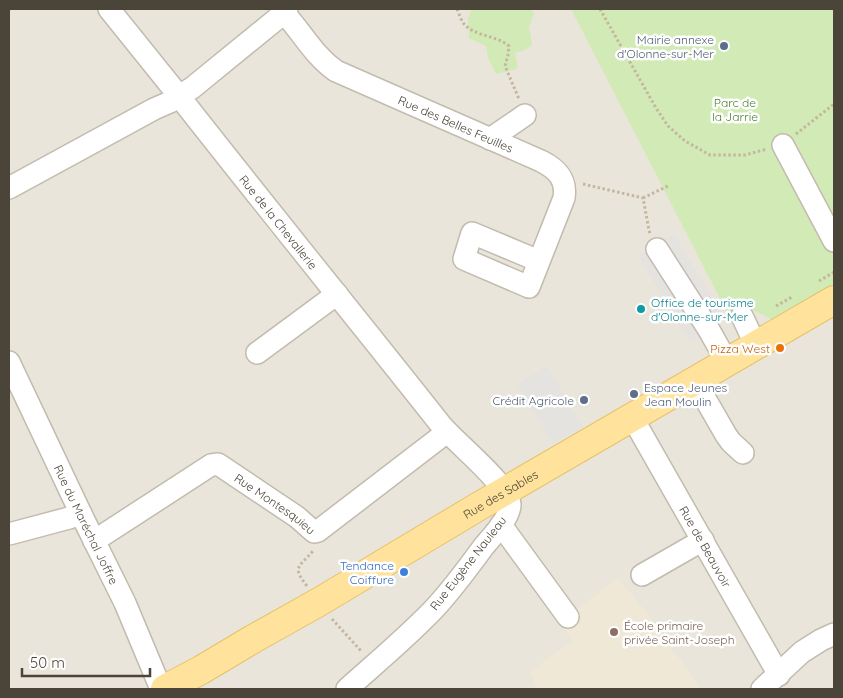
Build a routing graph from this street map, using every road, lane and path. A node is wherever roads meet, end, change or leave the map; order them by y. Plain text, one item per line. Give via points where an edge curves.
1 (109, 9) edge
2 (457, 9) edge
3 (600, 9) edge
4 (286, 11) edge
5 (179, 96) junction
6 (834, 104) edge
7 (526, 115) joint
8 (490, 139) junction
9 (783, 145) junction
10 (562, 179) junction
11 (670, 185) dead end
12 (9, 188) edge
13 (643, 198) junction
14 (834, 241) edge
15 (657, 249) joint
16 (539, 261) dead end
17 (337, 294) junction
18 (834, 300) edge
19 (742, 316) dead end
20 (756, 346) junction
21 (257, 353) dead end
22 (9, 362) edge
23 (727, 362) junction
24 (695, 381) junction
25 (632, 417) junction
26 (447, 432) junction
27 (743, 453) dead end
28 (505, 492) junction
29 (80, 514) junction
30 (501, 525) junction
31 (318, 532) junction
32 (9, 534) edge
33 (703, 540) junction
34 (94, 541) junction
35 (642, 575) dead end
36 (310, 589) dead end
37 (328, 615) dead end
38 (568, 616) dead end
39 (834, 634) edge
40 (374, 665) junction
41 (779, 675) junction
42 (161, 689) edge
43 (166, 689) edge
44 (347, 689) edge
45 (762, 689) edge

1 - 5 street, Rue de la Chevallerie
2 - 7 path via 464,23 473,31 494,37 509,46 505,66
3 - 9 path via 656,108 668,126 685,141 710,155 745,155
4 - 5 street
4 - 8 street, Rue des Belles Feuilles via 325,64 336,71
5 - 12 street
5 - 17 street, Rue de la Chevallerie
6 - 9 path
7 - 8 street
8 - 10 street, Rue des Belles Feuilles via 551,166
9 - 14 street
10 - 13 path
10 - 16 street via 564,198
11 - 13 path
13 - 15 path via 649,230
15 - 23 street
17 - 21 street
17 - 26 street, Rue de la Chevallerie
18 - 20 main road, Rue des Sables
19 - 20 street
20 - 23 main road, Rue des Sables
22 - 29 street, Rue du Maréchal Joffre
23 - 24 main road, Rue des Sables
24 - 25 main road, Rue des Sables
24 - 27 street via 726,435
25 - 28 main road, Rue des Sables via 572,443
25 - 33 street, Rue de Beauvoir
26 - 28 street, Rue de la Chevallerie
26 - 31 street, Rue Montesquieu
28 - 30 street, Rue Eugène Nauleau via 510,505
28 - 43 main road, Rue des Sables
29 - 32 street
29 - 34 street, Rue du Maréchal Joffre
30 - 38 street
30 - 40 street, Rue Eugène Nauleau via 433,610
31 - 34 street, Rue Montesquieu via 218,464 211,465
31 - 36 path via 319,544 297,571
33 - 35 street
33 - 41 street, Rue de Beauvoir
34 - 42 street, Rue du Maréchal Joffre via 125,603
37 - 40 path
39 - 41 street via 802,652
40 - 44 street, Rue Eugène Nauleau
41 - 45 street

